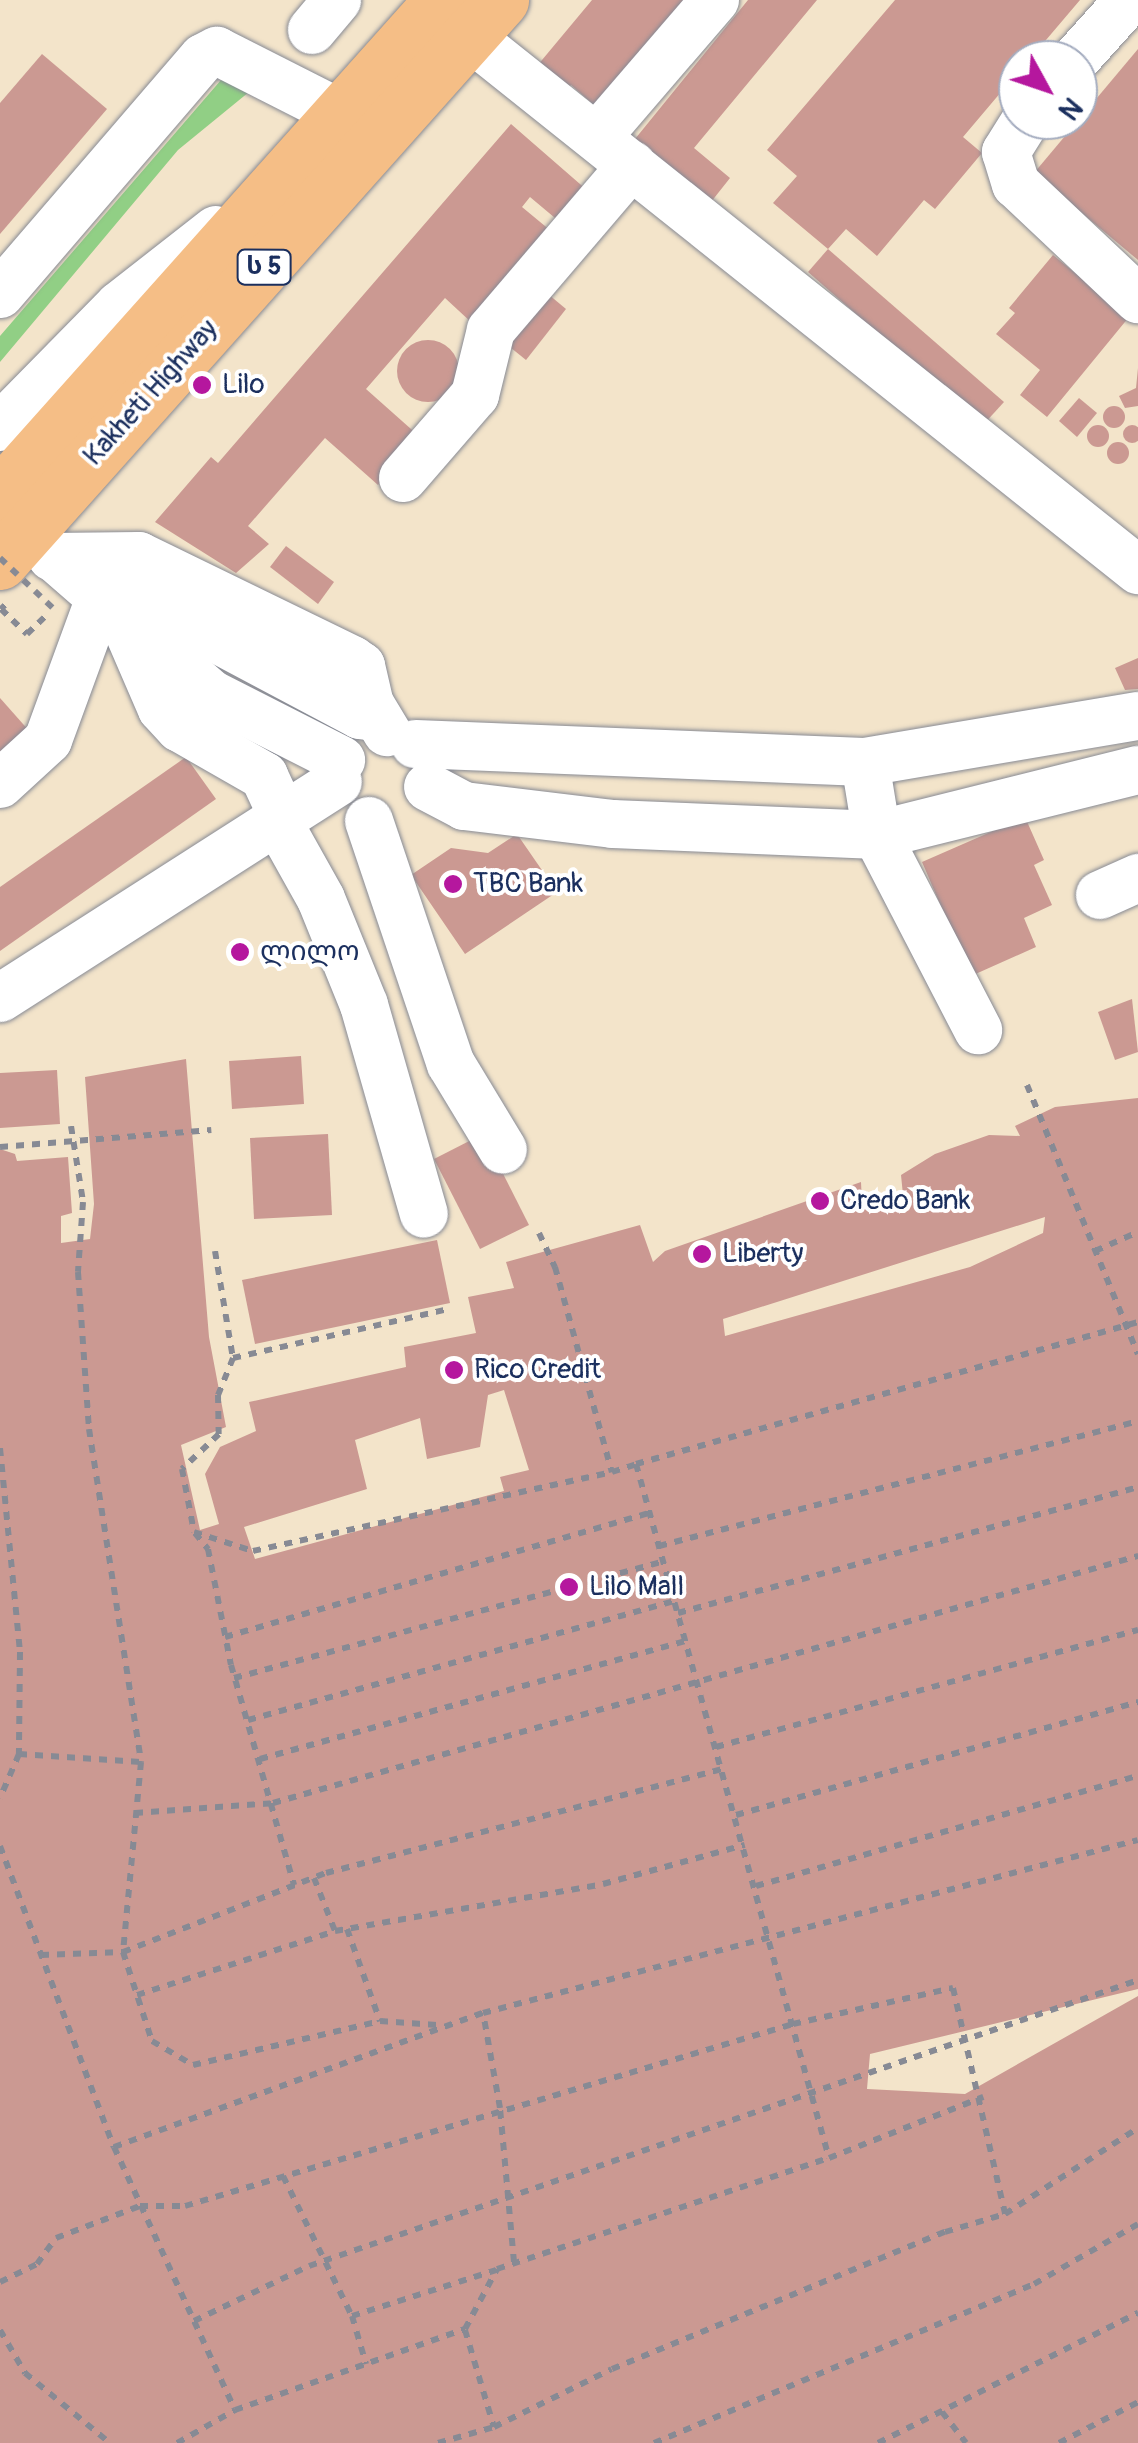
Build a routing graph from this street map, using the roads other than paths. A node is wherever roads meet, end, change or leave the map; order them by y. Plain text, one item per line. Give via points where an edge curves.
1 (715, 0) edge
2 (1129, 0) edge
3 (471, 12) edge
4 (1093, 40) edge
5 (341, 114) junction
6 (1014, 140) edge
7 (614, 151) junction
8 (282, 179) junction
9 (0, 294) edge
10 (1138, 299) edge
11 (0, 427) edge
12 (403, 478) dead end
13 (16, 541) edge
14 (1138, 570) edge
15 (114, 607) junction
16 (1138, 716) edge
17 (370, 746) junction
18 (865, 762) junction
19 (1138, 770) edge
20 (0, 784) edge
21 (280, 818) junction
22 (369, 821) junction
23 (877, 835) junction
24 (0, 998) edge
25 (978, 1030) dead end
26 (503, 1150) dead end
27 (424, 1214) dead end

1 - 7 lane
2 - 4 lane
3 - 5 highway, Kakheti Highway / ს 5
3 - 7 lane
3 - 13 highway, Kakheti Highway / ს 5
5 - 8 highway, Kakheti Highway / ს 5
5 - 9 lane via 217,51 204,58
6 - 10 lane via 1006,152 1016,184
7 - 12 lane via 491,330 475,395
7 - 14 lane
8 - 11 lane via 119,306
8 - 13 highway, Kakheti Highway / ს 5
13 - 15 lane
15 - 17 lane via 210,694
15 - 17 lane via 202,630 360,715
15 - 20 lane via 48,740
15 - 21 lane via 162,709 180,728 264,776
16 - 18 lane
17 - 18 lane
17 - 21 lane
17 - 22 lane via 348,806
17 - 22 lane via 412,813
17 - 23 lane via 464,806 613,824
18 - 23 lane
19 - 23 lane
21 - 24 lane
21 - 27 lane via 364,1005
22 - 26 lane via 451,1064
23 - 25 lane

